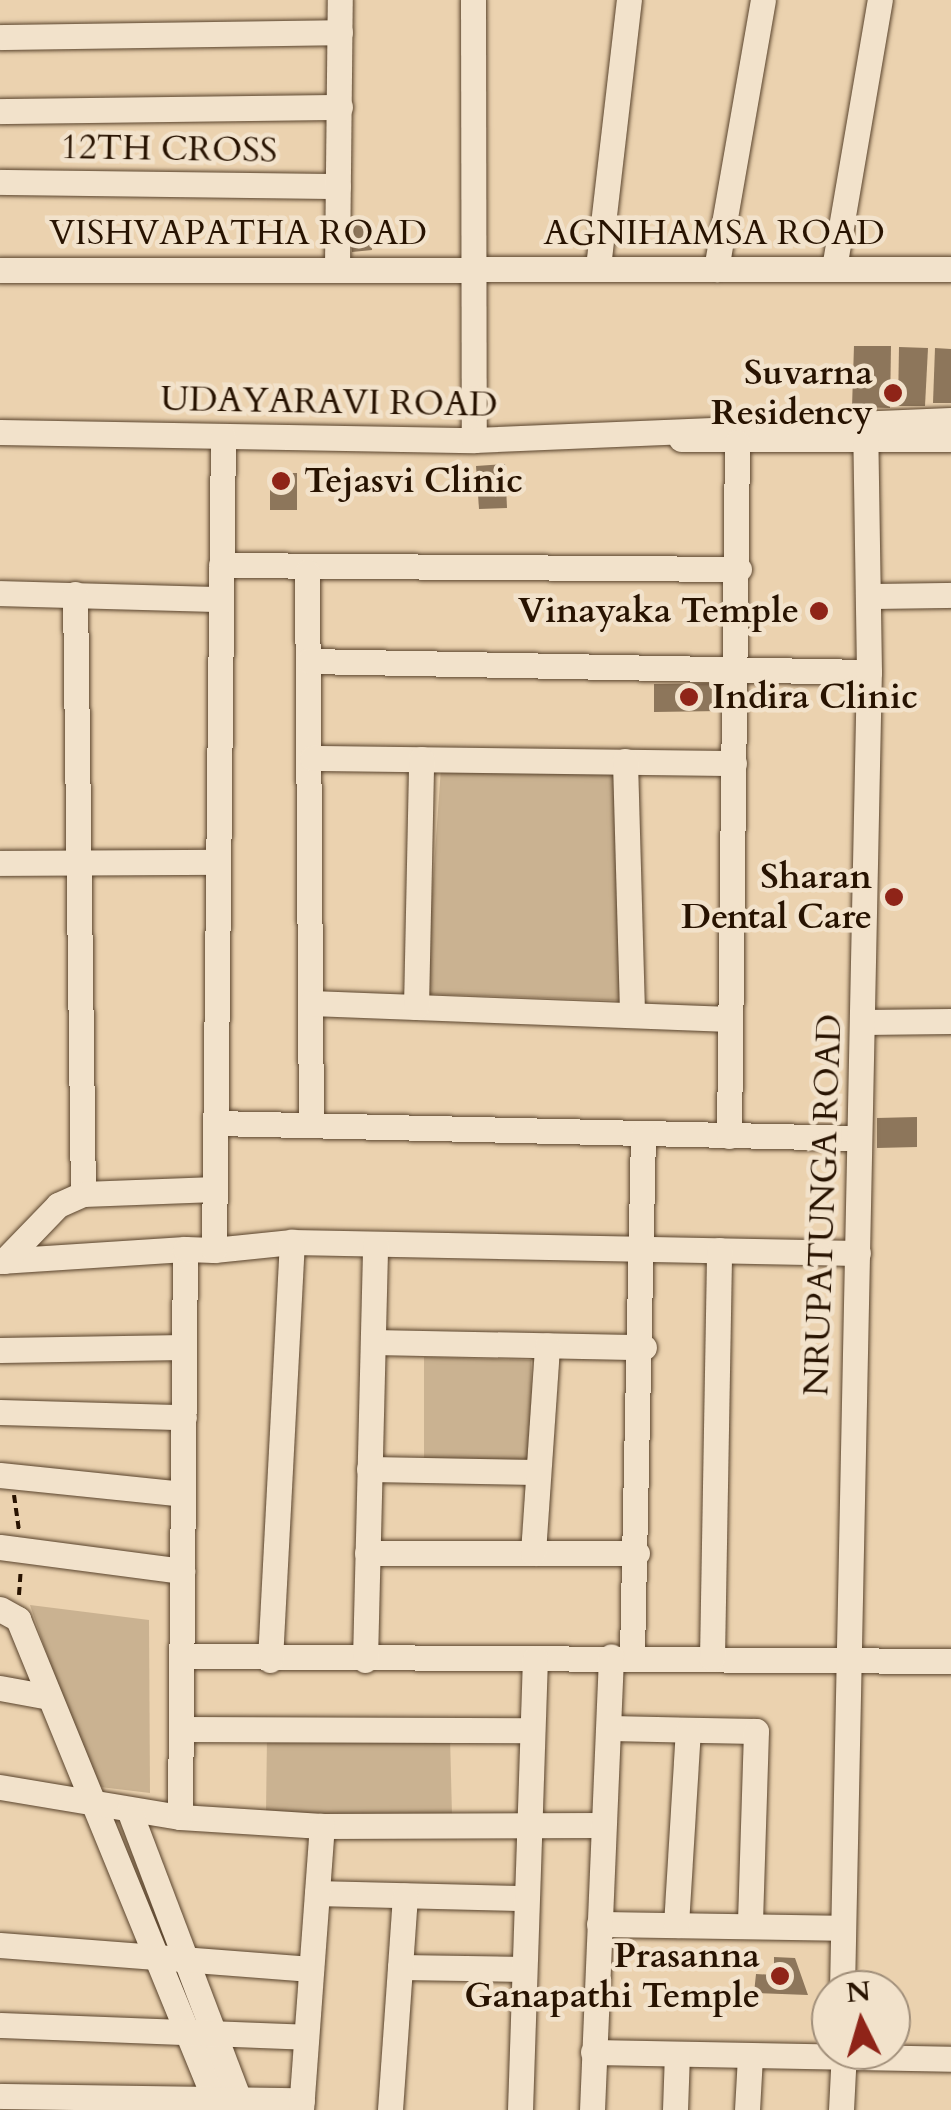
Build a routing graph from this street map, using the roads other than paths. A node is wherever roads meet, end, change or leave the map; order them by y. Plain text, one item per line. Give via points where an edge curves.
1 (340, 0) edge
2 (473, 0) edge
3 (629, 0) edge
4 (763, 0) edge
5 (880, 0) edge
6 (340, 32) junction
7 (0, 37) edge
8 (340, 108) junction
9 (0, 111) edge
10 (0, 182) edge
11 (338, 186) junction
12 (337, 266) junction
13 (476, 266) junction
14 (598, 267) junction
15 (834, 268) junction
16 (716, 269) junction
17 (951, 269) edge
18 (0, 270) edge
19 (951, 420) edge
20 (865, 431) junction
21 (0, 432) edge
22 (657, 434) junction
23 (223, 436) junction
24 (951, 439) edge
25 (474, 440) junction
26 (738, 442) junction
27 (221, 564) junction
28 (739, 568) junction
29 (307, 572) junction
30 (0, 592) edge
31 (75, 594) junction
32 (951, 595) edge
33 (868, 596) junction
34 (221, 599) junction
35 (309, 661) junction
36 (736, 672) junction
37 (869, 672) junction
38 (312, 758) junction
39 (421, 759) junction
40 (625, 761) junction
41 (734, 762) junction
42 (80, 862) junction
43 (218, 862) junction
44 (0, 863) edge
45 (311, 1003) junction
46 (416, 1007) junction
47 (632, 1015) junction
48 (730, 1019) junction
49 (951, 1021) edge
50 (863, 1022) junction
51 (216, 1123) junction
52 (311, 1125) junction
53 (643, 1133) junction
54 (729, 1136) junction
55 (860, 1138) junction
56 (215, 1189) junction
57 (84, 1194) junction
58 (292, 1242) junction
59 (375, 1244) junction
60 (185, 1250) junction
61 (214, 1250) junction
62 (645, 1250) junction
63 (718, 1250) junction
64 (858, 1253) junction
65 (2, 1261) edge
66 (372, 1342) junction
67 (546, 1345) junction
68 (184, 1347) junction
69 (644, 1347) junction
70 (0, 1350) edge
71 (0, 1412) edge
72 (184, 1417) junction
73 (369, 1469) junction
74 (536, 1472) junction
75 (6, 1479) edge
76 (183, 1494) junction
77 (11, 1549) edge
78 (367, 1553) junction
79 (532, 1553) junction
80 (638, 1553) junction
81 (182, 1570) junction
82 (9, 1614) edge
83 (622, 1655) junction
84 (181, 1656) junction
85 (536, 1658) junction
86 (712, 1658) junction
87 (270, 1660) junction
88 (365, 1660) junction
89 (843, 1661) junction
90 (951, 1661) edge
91 (0, 1688) edge
92 (49, 1697) junction
93 (610, 1728) junction
94 (181, 1729) junction
95 (532, 1730) junction
96 (688, 1730) junction
97 (0, 1787) edge
98 (94, 1806) junction
99 (129, 1810) junction
100 (180, 1816) junction
101 (602, 1825) junction
102 (322, 1826) junction
103 (528, 1826) junction
104 (317, 1893) junction
105 (405, 1896) junction
106 (526, 1898) junction
107 (599, 1924) junction
108 (676, 1925) junction
109 (750, 1925) junction
110 (841, 1928) junction
111 (0, 1945) edge
112 (152, 1958) junction
113 (180, 1960) junction
114 (400, 1967) junction
115 (312, 1968) junction
116 (524, 1969) junction
117 (842, 1970) edge
118 (0, 2025) edge
119 (185, 2034) junction
120 (211, 2034) junction
121 (306, 2037) junction
122 (593, 2052) junction
123 (677, 2054) junction
124 (811, 2055) edge
125 (750, 2056) junction
126 (911, 2058) edge
127 (951, 2059) edge
128 (843, 2070) edge
129 (0, 2096) edge
130 (228, 2104) edge
131 (301, 2105) edge
132 (390, 2110) edge
133 (520, 2110) edge
134 (592, 2110) edge
135 (675, 2110) edge
136 (747, 2110) edge
137 (841, 2110) edge

1 - 6 street
2 - 13 street
3 - 14 street
4 - 16 street
5 - 15 street
6 - 7 street
6 - 8 street
8 - 9 street
8 - 11 street
10 - 11 street, 12TH CROSS
11 - 12 street
12 - 13 street, VISHVAPATHA ROAD
12 - 18 street, VISHVAPATHA ROAD
13 - 14 street, AGNIHAMSA ROAD
13 - 25 street
14 - 16 street, AGNIHAMSA ROAD
15 - 16 street, AGNIHAMSA ROAD
15 - 17 street, AGNIHAMSA ROAD
19 - 20 street, UDAYARAVI ROAD
20 - 22 street, UDAYARAVI ROAD
20 - 24 street, UDAYARAVI ROAD
20 - 26 street, UDAYARAVI ROAD
20 - 33 street, NRUPATUNGA ROAD
21 - 23 street, UDAYARAVI ROAD
22 - 25 street, UDAYARAVI ROAD
22 - 26 street, UDAYARAVI ROAD
23 - 25 street, UDAYARAVI ROAD
23 - 27 street
26 - 28 street
27 - 29 street
27 - 34 street
28 - 29 street
28 - 36 street
29 - 35 street
30 - 31 street
31 - 34 street
31 - 42 street
32 - 33 street
33 - 37 street, NRUPATUNGA ROAD
34 - 43 street
35 - 36 street
35 - 38 street
36 - 37 street
36 - 41 street
37 - 50 street, NRUPATUNGA ROAD
38 - 39 street
38 - 45 street
39 - 40 street
39 - 46 street
40 - 41 street
40 - 47 street
41 - 48 street
42 - 43 street
42 - 44 street
42 - 57 street
43 - 51 street
45 - 46 street
45 - 52 street
46 - 47 street
47 - 48 street
48 - 54 street
49 - 50 street
50 - 55 street, NRUPATUNGA ROAD
51 - 52 street
51 - 56 street
52 - 53 street
53 - 54 street
53 - 62 street
54 - 55 street
55 - 64 street, NRUPATUNGA ROAD
56 - 57 street
56 - 61 street
57 - 65 street via 58,1205
58 - 59 street
58 - 61 street
58 - 87 street
59 - 62 street
59 - 66 street
60 - 61 street
60 - 65 street
60 - 68 street
62 - 63 street
62 - 69 street
63 - 64 street
63 - 86 street
64 - 89 street, NRUPATUNGA ROAD
66 - 67 street
66 - 73 street
67 - 69 street
67 - 74 street
68 - 70 street
68 - 72 street
69 - 80 street
71 - 72 street
72 - 76 street
73 - 74 street
73 - 78 street
74 - 79 street
75 - 76 street
76 - 81 street
77 - 81 street
78 - 79 street
78 - 88 street
79 - 80 street
80 - 83 street
81 - 84 street
82 - 92 street
83 - 85 street
83 - 86 street
83 - 93 street
84 - 87 street
84 - 94 street
85 - 88 street
85 - 95 street
86 - 89 street
87 - 88 street
89 - 90 street
89 - 110 street, NRUPATUNGA ROAD
91 - 92 street
92 - 98 street
93 - 96 street
93 - 101 street
94 - 95 street
94 - 100 street
95 - 103 street
96 - 108 street
96 - 109 street via 756,1731
97 - 98 street
98 - 99 street
98 - 112 street
99 - 100 street
99 - 113 street
100 - 102 street
101 - 103 street
101 - 107 street
102 - 103 street
102 - 104 street
103 - 106 street
104 - 105 street
104 - 115 street
105 - 106 street
105 - 114 street
106 - 116 street
107 - 108 street
107 - 122 street
108 - 109 street
109 - 110 street
110 - 117 street, NRUPATUNGA ROAD
111 - 112 street
112 - 113 street
112 - 119 street
113 - 115 street
113 - 120 street
114 - 116 street
114 - 132 street
115 - 121 street
116 - 133 street
118 - 119 street
119 - 120 street
119 - 130 street
120 - 121 street
120 - 130 street
121 - 131 street
122 - 123 street
122 - 134 street
123 - 125 street
123 - 135 street
124 - 125 street
125 - 136 street
126 - 127 street
128 - 137 street
129 - 130 street
130 - 131 street

